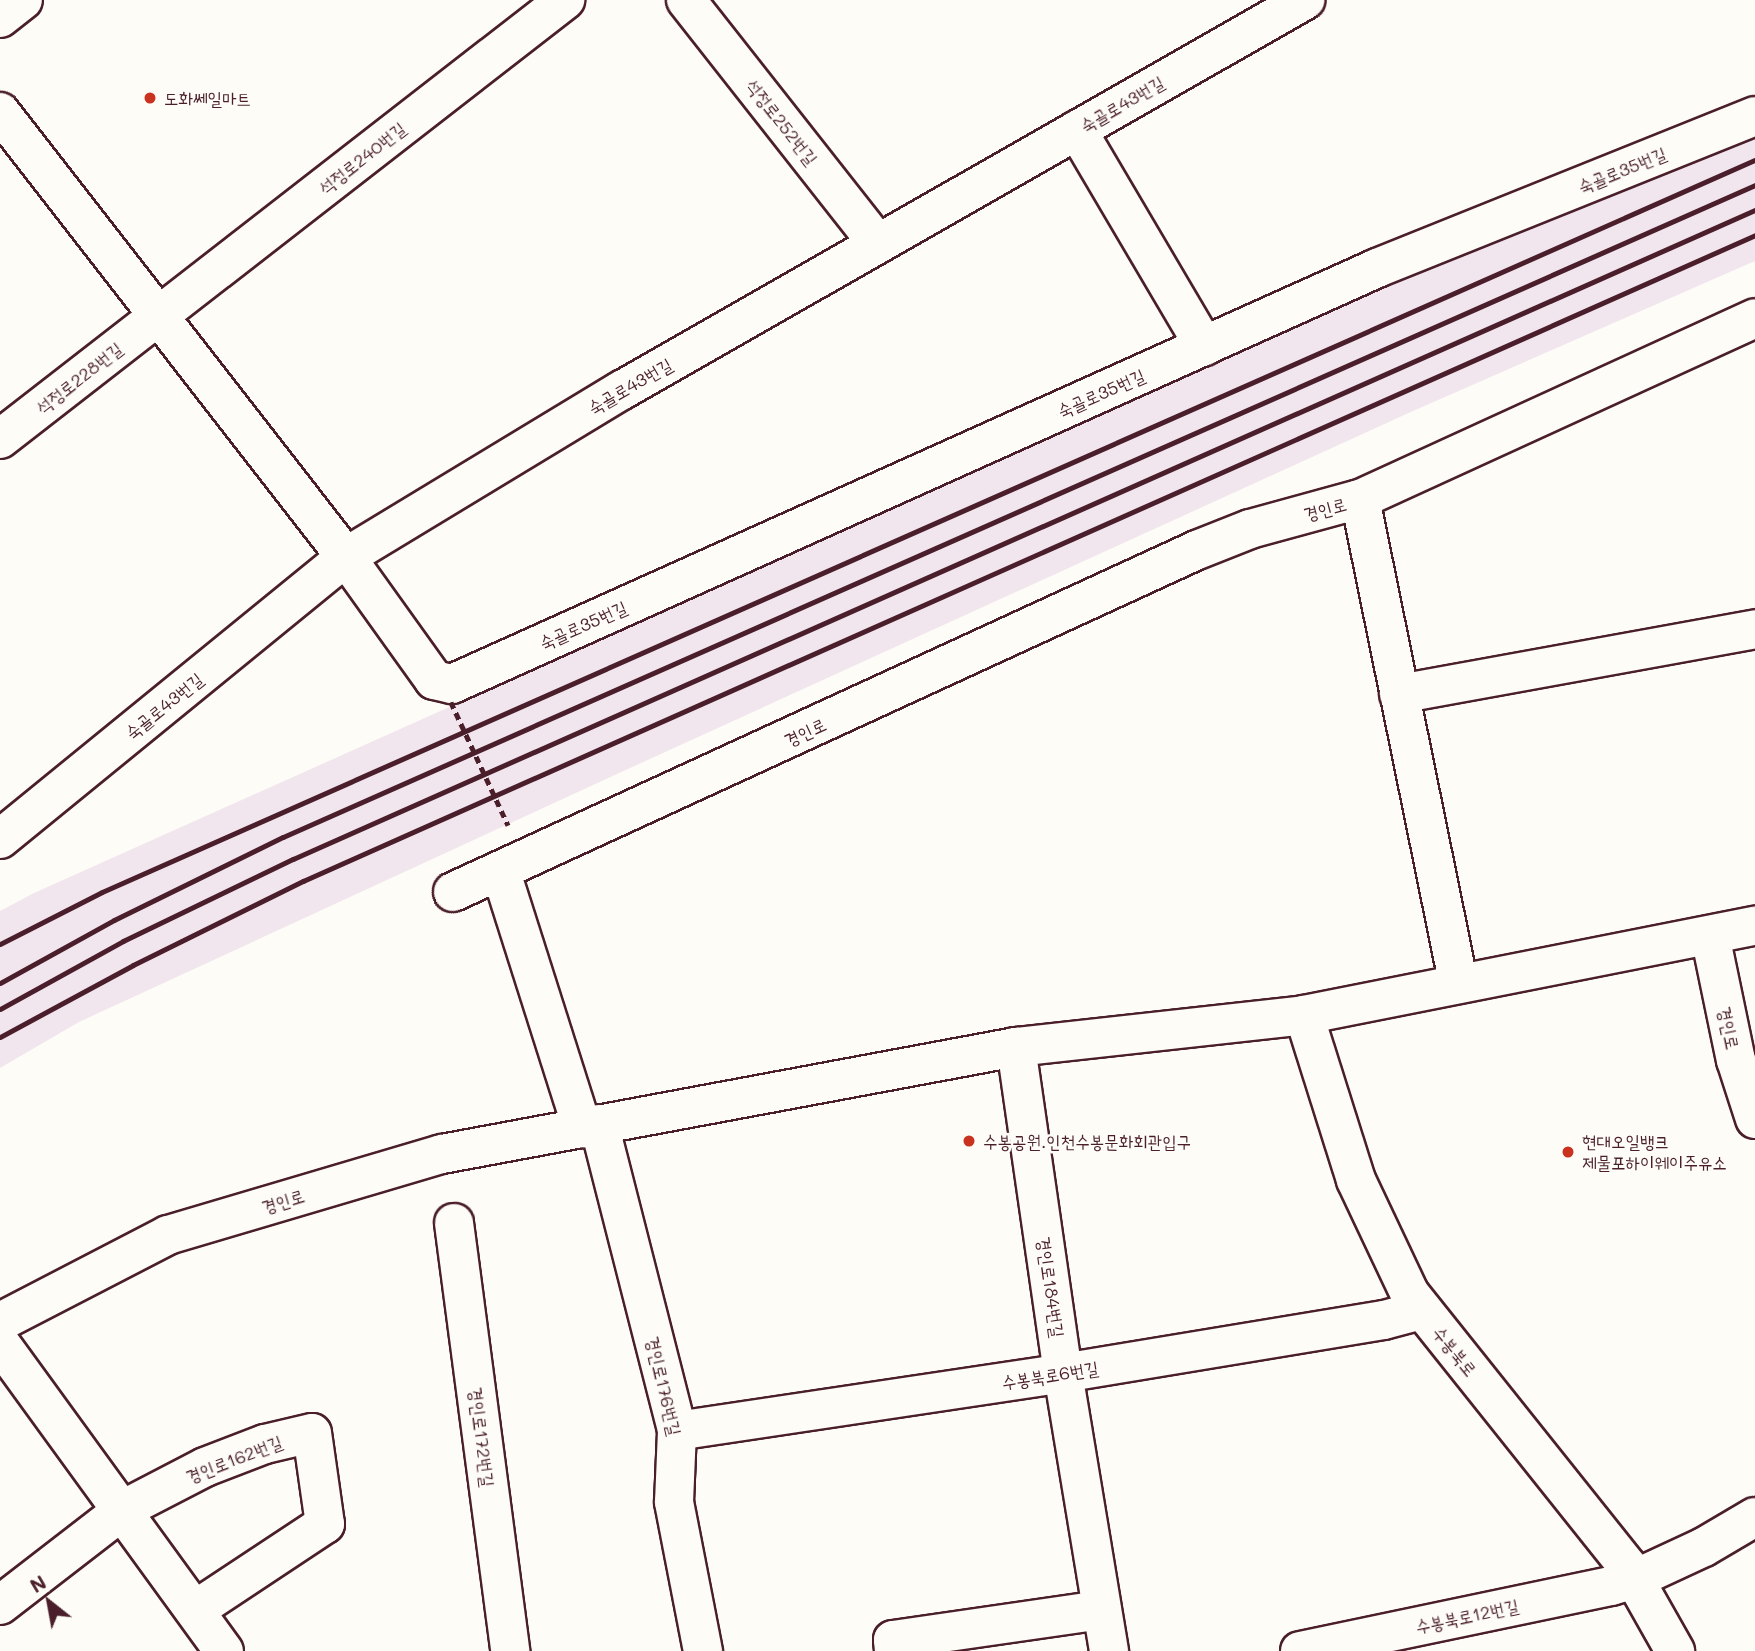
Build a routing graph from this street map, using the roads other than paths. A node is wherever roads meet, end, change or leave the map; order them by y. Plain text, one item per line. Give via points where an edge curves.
1 (23, 0) edge
2 (565, 0) edge
3 (686, 0) edge
4 (1305, 0) edge
5 (0, 18) edge
6 (0, 112) edge
7 (1755, 116) edge
8 (1077, 130) junction
9 (878, 244) junction
10 (158, 316) junction
11 (1755, 318) edge
12 (1204, 346) junction
13 (0, 439) edge
14 (1360, 499) junction
15 (346, 557) junction
16 (1755, 629) edge
17 (1399, 694) junction
18 (0, 839) edge
19 (502, 872) junction
20 (453, 892) dead end
21 (1755, 926) edge
22 (1710, 935) junction
23 (1459, 984) junction
24 (1304, 1015) junction
25 (1016, 1047) junction
26 (1755, 1119) edge
27 (591, 1126) junction
28 (454, 1223) dead end
29 (1422, 1310) junction
30 (0, 1322) edge
31 (0, 1343) edge
32 (1063, 1373) junction
33 (677, 1431) junction
34 (124, 1509) junction
35 (1755, 1517) edge
36 (1635, 1579) junction
37 (0, 1605) edge
38 (195, 1610) junction
39 (1102, 1610) junction
40 (893, 1646) edge
41 (224, 1651) edge
42 (510, 1651) edge
43 (704, 1651) edge
44 (1109, 1651) edge
45 (1300, 1651) edge
46 (1675, 1651) edge

1 - 5 main road
2 - 10 main road, 석정로240번길
3 - 9 main road, 석정로252번길
4 - 8 main road, 숙골로43번길
6 - 10 main road
7 - 12 main road, 숙골로35번길 via 1377,268
8 - 9 main road, 숙골로43번길
8 - 12 main road
9 - 15 main road, 숙골로43번길 via 622,390
10 - 13 main road, 석정로228번길
10 - 15 main road
11 - 14 main road, 경인로
12 - 15 main road, 숙골로35번길 via 452,693 434,680
14 - 17 main road, 경인로
14 - 19 main road, 경인로 via 1250,529 1197,550
15 - 18 main road, 숙골로43번길
16 - 17 main road
17 - 23 main road, 경인로
19 - 20 main road, 경인로
19 - 27 main road
21 - 22 main road, 경인로
22 - 23 main road, 경인로
22 - 26 main road, 경인로 via 1736,1060
23 - 24 main road, 경인로
24 - 25 main road, 경인로
24 - 29 main road, 수봉북로 via 1356,1180
25 - 27 main road, 경인로
25 - 32 main road, 경인로184번길
27 - 30 main road, 경인로 via 442,1154 168,1236
27 - 33 main road, 경인로176번길
28 - 42 main road, 경인로172번길
29 - 32 main road, 수봉북로6번길
29 - 36 main road, 수봉북로
31 - 34 main road
32 - 33 main road, 수봉북로6번길
32 - 39 main road, 경인로184번길
33 - 43 main road, 경인로176번길 via 674,1503
34 - 37 main road
34 - 38 main road
34 - 38 main road, 경인로162번길 via 205,1467 265,1444 312,1433 326,1524
35 - 36 main road, 수봉북로12번길
36 - 45 main road, 수봉북로12번길
36 - 46 main road, 수봉북로
38 - 41 main road
39 - 40 main road
39 - 44 main road, 경인로184번길

